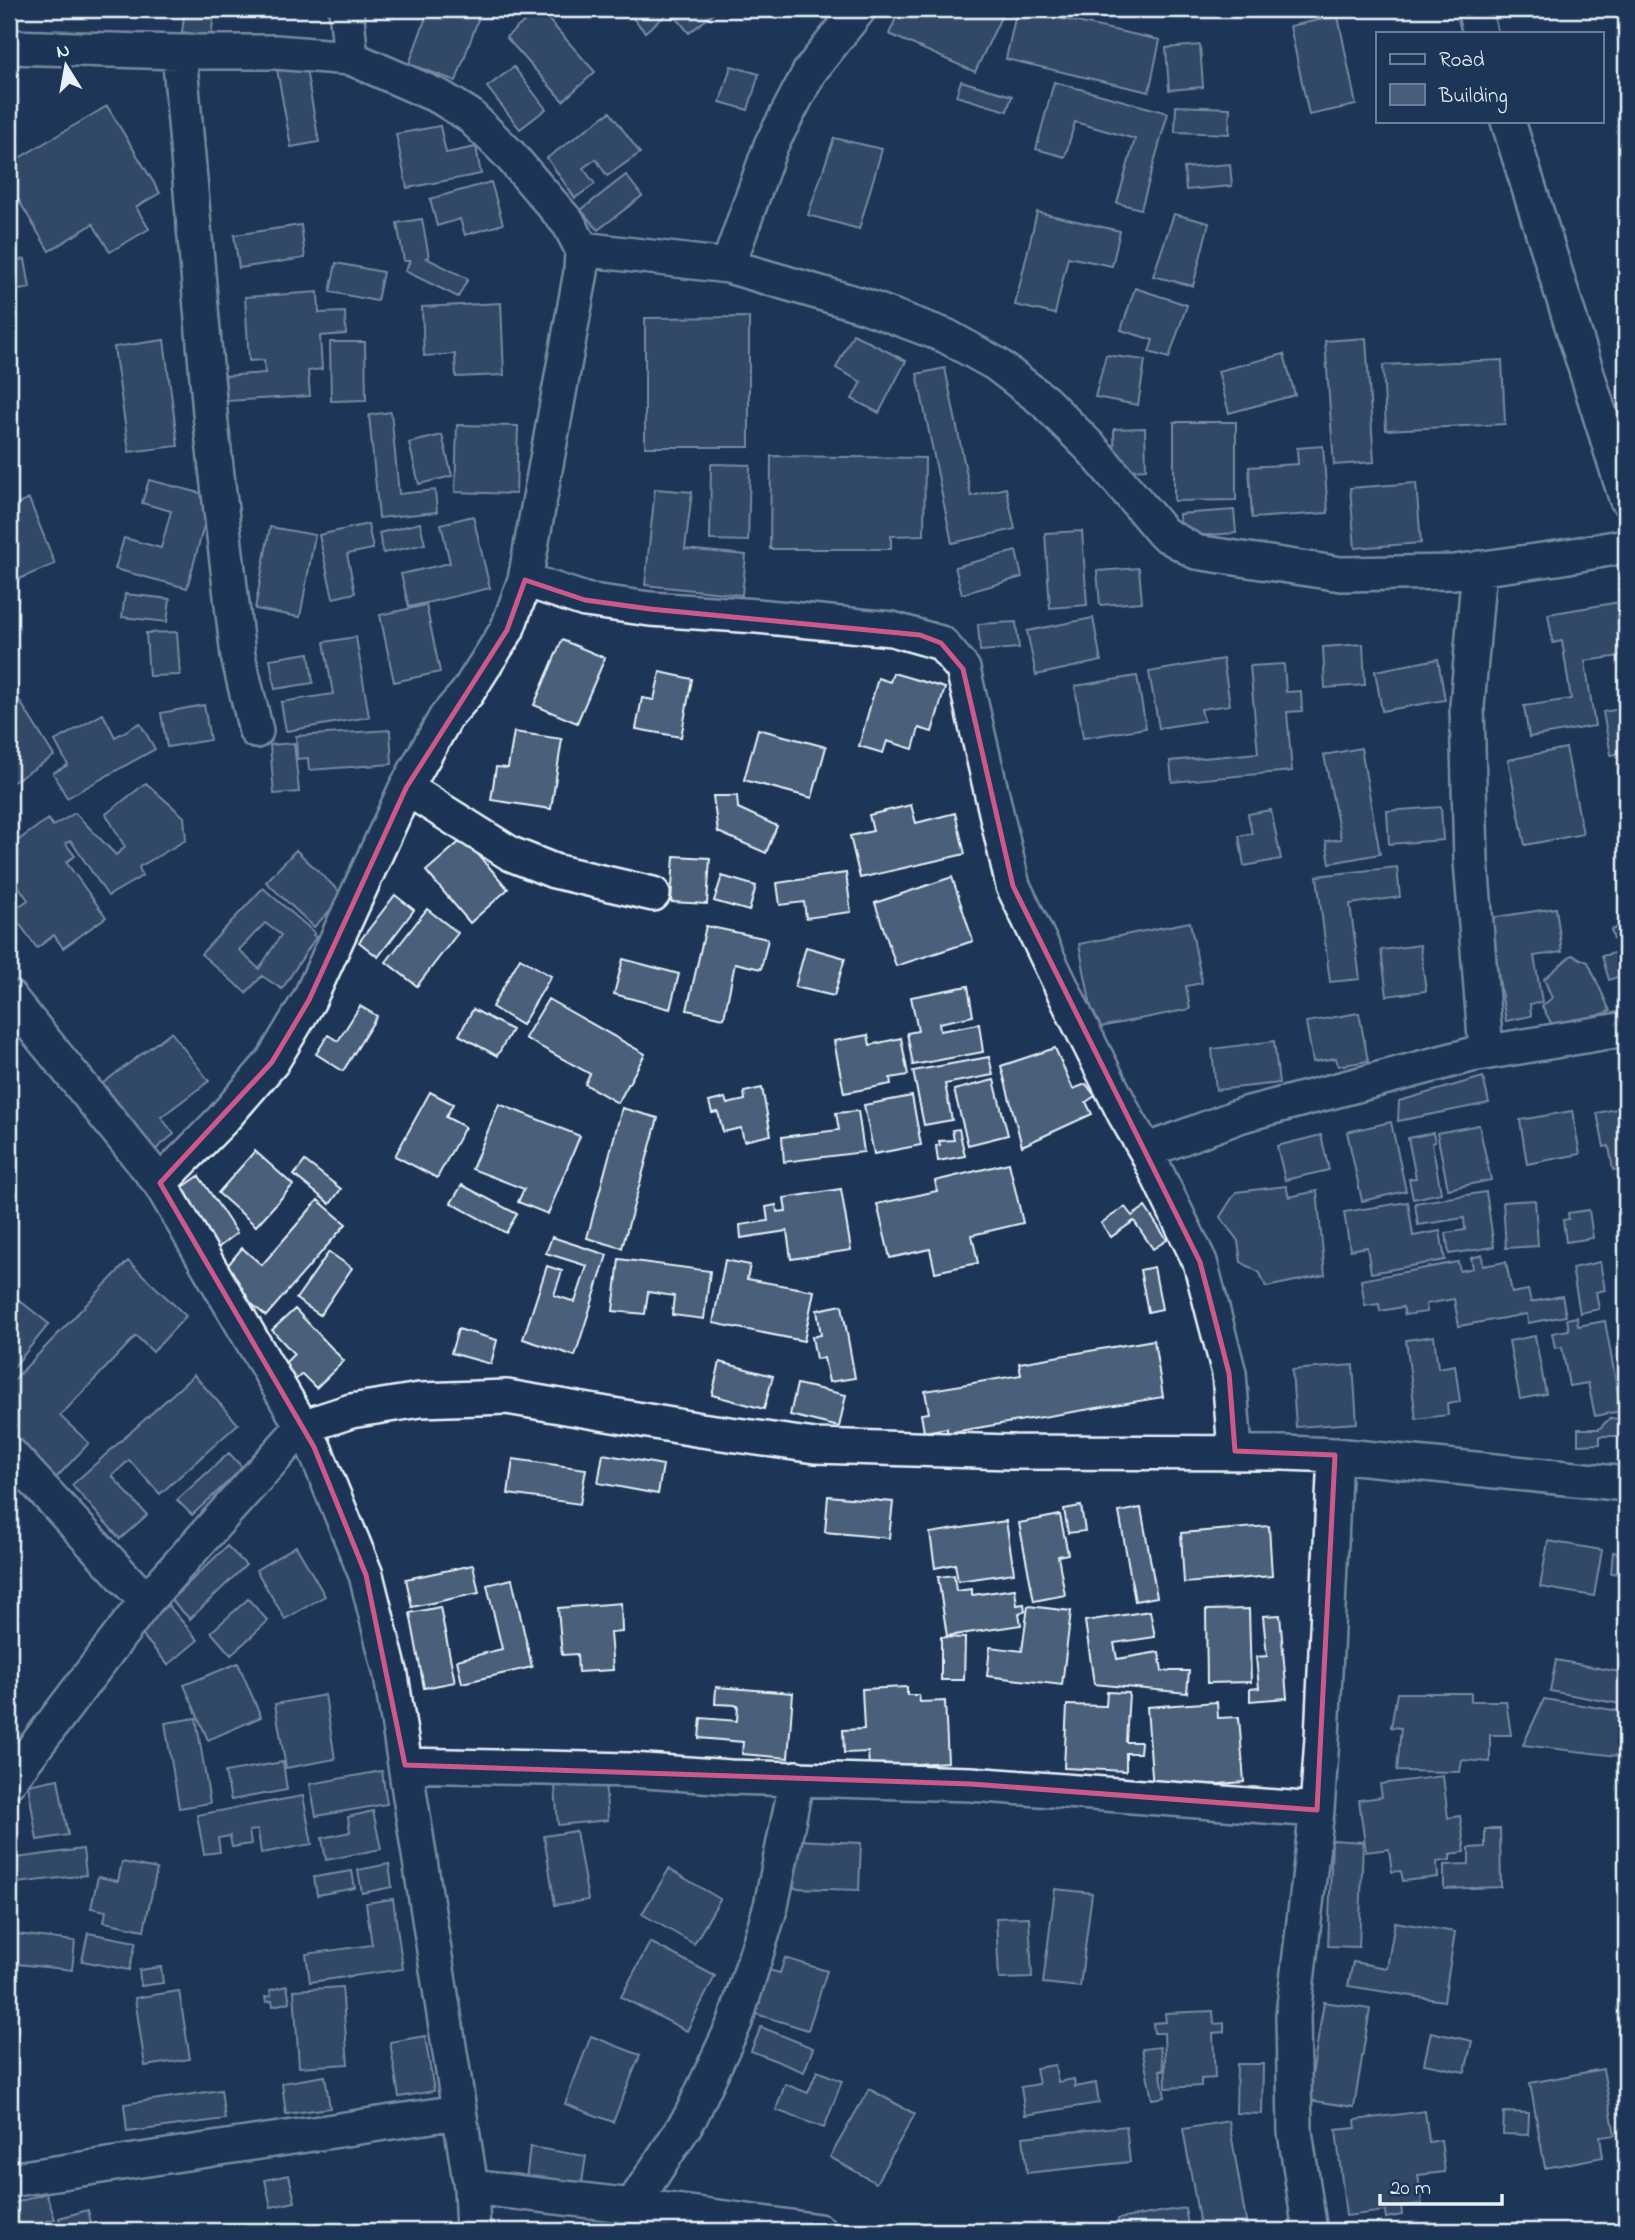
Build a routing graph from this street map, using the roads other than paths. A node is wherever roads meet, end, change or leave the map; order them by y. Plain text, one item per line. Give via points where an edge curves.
1 (346, 9) edge
2 (859, 9) edge
3 (1474, 9) edge
4 (1480, 32) edge
5 (9, 47) edge
6 (179, 52) junction
7 (351, 58) junction
8 (1508, 122) edge
9 (582, 249) junction
10 (728, 266) junction
11 (1626, 498) edge
12 (1626, 546) edge
13 (1479, 568) junction
14 (525, 580) junction
15 (256, 731) dead end
16 (406, 788) junction
17 (653, 894) dead end
18 (9, 997) edge
19 (1626, 1029) edge
20 (1486, 1051) junction
21 (1146, 1151) junction
22 (160, 1184) junction
23 (302, 1427) junction
24 (1235, 1451) junction
25 (9, 1453) edge
26 (1335, 1455) junction
27 (1626, 1484) edge
28 (146, 1601) junction
29 (405, 1765) junction
30 (797, 1778) junction
31 (9, 1781) edge
32 (1317, 1810) junction
33 (458, 2112) junction
34 (9, 2180) edge
35 (471, 2187) junction
36 (632, 2206) junction
37 (473, 2231) edge
38 (819, 2231) edge
39 (1310, 2231) edge

1 - 7 street
2 - 10 street via 810,71 771,145
3 - 4 street
5 - 6 street
6 - 7 street
6 - 15 street via 211,424 239,656
7 - 9 street via 440,97 469,115 569,224
8 - 11 street
9 - 10 street
9 - 14 street
10 - 13 street via 864,306 946,336 996,364 1044,401 1092,449 1163,533 1196,552 1340,574
12 - 13 street
13 - 20 street via 1467,706 1471,861
14 - 16 street via 507,630 446,717
14 - 21 street via 585,600 650,610 892,629 941,643 963,669 1013,886
16 - 17 street via 511,854 554,871
16 - 22 street via 309,1000 272,1062
18 - 22 street
19 - 20 street
20 - 21 street via 1242,1115
21 - 24 street via 1200,1262 1229,1373
22 - 23 street
23 - 24 street via 351,1411 420,1400 507,1397 814,1446 1011,1452
23 - 28 street
23 - 29 street via 366,1574 391,1675
24 - 26 street
25 - 28 street
26 - 27 street
26 - 32 street
28 - 31 street
29 - 30 street
29 - 33 street
30 - 32 street via 971,1784
30 - 36 street via 771,1906 736,2022 691,2116
32 - 39 street via 1293,2015 1295,2132
33 - 34 street
33 - 35 street
35 - 36 street
35 - 37 street
36 - 38 street

